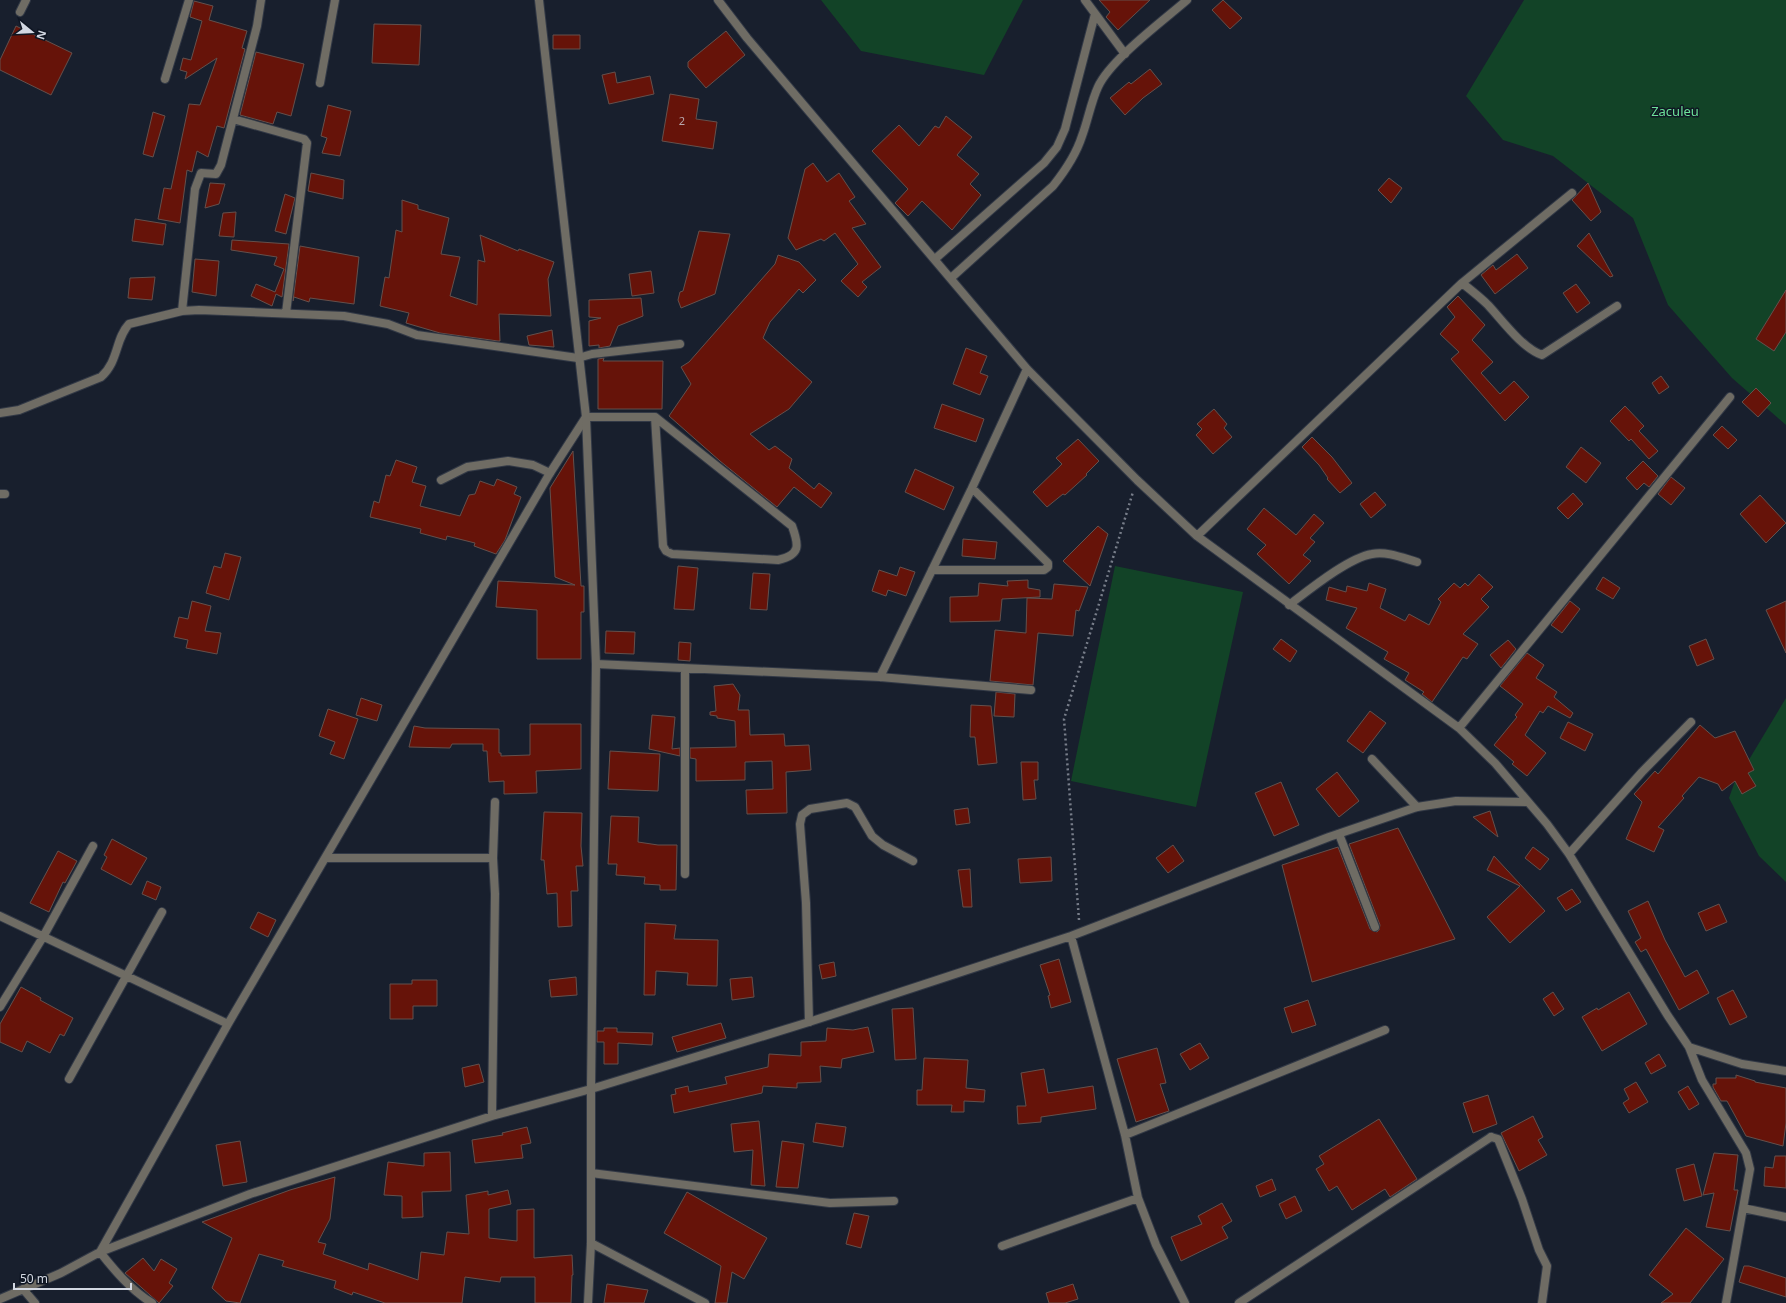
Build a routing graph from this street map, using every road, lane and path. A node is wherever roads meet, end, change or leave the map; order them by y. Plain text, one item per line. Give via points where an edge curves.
1 (26, 0) edge
2 (188, 0) edge
3 (261, 0) edge
4 (335, 0) edge
5 (539, 0) edge
6 (718, 0) edge
7 (1085, 0) edge
8 (1188, 0) edge
9 (20, 12) dead end
10 (1096, 14) junction
11 (1125, 54) junction
12 (165, 79) dead end
13 (320, 83) dead end
14 (233, 119) junction
15 (1572, 193) dead end
16 (935, 259) junction
17 (951, 278) junction
18 (1462, 283) junction
19 (1617, 306) dead end
20 (182, 311) junction
21 (286, 313) junction
22 (680, 344) dead end
23 (578, 358) junction
24 (1027, 369) junction
25 (1730, 397) dead end
26 (0, 413) edge
27 (586, 417) junction
28 (655, 417) junction
29 (550, 473) junction
30 (441, 480) dead end
31 (1136, 480) junction
32 (972, 488) junction
33 (1197, 536) junction
34 (1417, 562) dead end
35 (932, 570) junction
36 (1289, 605) junction
37 (596, 664) junction
38 (685, 670) junction
39 (880, 677) junction
40 (1031, 690) dead end
41 (1691, 722) dead end
42 (1459, 728) junction
43 (1372, 759) dead end
44 (495, 802) dead end
45 (1527, 802) junction
46 (1417, 807) junction
47 (1339, 834) junction
48 (93, 846) dead end
49 (1569, 854) junction
50 (326, 858) junction
51 (493, 858) junction
52 (913, 861) dead end
53 (685, 874) dead end
54 (162, 912) dead end
55 (0, 916) edge
56 (1375, 927) dead end
57 (1080, 933) junction
58 (1071, 936) junction
59 (43, 937) junction
60 (126, 976) junction
61 (0, 1007) edge
62 (809, 1022) junction
63 (228, 1024) junction
64 (1385, 1030) dead end
65 (1690, 1047) junction
66 (1786, 1071) edge
67 (69, 1079) dead end
68 (591, 1089) junction
69 (492, 1116) junction
70 (1125, 1135) junction
71 (591, 1173) junction
72 (1138, 1198) junction
73 (894, 1201) dead end
74 (1743, 1208) junction
75 (1786, 1217) edge
76 (591, 1243) junction
77 (1002, 1246) dead end
78 (100, 1252) junction
79 (23, 1289) junction
80 (2, 1298) edge
81 (1725, 1302) edge
82 (35, 1303) edge
83 (152, 1303) edge
84 (588, 1303) edge
85 (705, 1303) edge
86 (1186, 1303) edge
87 (1239, 1303) edge
88 (1542, 1303) edge

1 - 9 street
2 - 12 street
3 - 14 street via 257,26
4 - 13 street
5 - 23 street
6 - 16 street via 747,38
7 - 10 street
8 - 11 street
10 - 11 street
10 - 16 street via 1065,129 1057,148 1044,163
11 - 17 street via 1098,87 1082,137 1062,175
14 - 20 street via 220,170 216,174 201,173 195,189
14 - 21 street via 304,139 307,143
15 - 18 street
16 - 17 street
17 - 24 street
18 - 19 street via 1486,303 1535,353 1542,355
18 - 33 street
20 - 21 street
20 - 26 street via 129,324 124,331 114,363 101,377 19,410
21 - 23 street via 344,316 388,324 417,335
22 - 23 street via 592,354
23 - 27 street
24 - 31 street
24 - 32 street
25 - 42 street
27 - 28 street
27 - 29 street
27 - 37 street
28 - 28 street via 792,526 798,541 795,553 778,560 672,554 666,551 663,546
29 - 30 street via 533,465 508,461 467,467
29 - 50 street
31 - 33 street
31 - 57 path via 1064,719
32 - 35 street
32 - 35 street via 1048,563 1048,567 1044,570 1010,571
33 - 36 street
34 - 36 street via 1389,554 1372,554 1350,562
35 - 39 street
36 - 42 street
37 - 38 street
37 - 68 street
38 - 39 street
38 - 53 street
39 - 40 street
41 - 49 street via 1642,772
42 - 45 street via 1495,763
43 - 46 street
44 - 51 street
45 - 46 street via 1456,801
45 - 49 street via 1548,824
46 - 47 street
47 - 56 street
47 - 57 street
48 - 59 street
49 - 65 street via 1668,1016
50 - 51 street
50 - 63 street
51 - 69 street via 495,894
52 - 62 street via 872,836 855,807 847,803 810,809 802,815 800,824 806,903
54 - 60 street
55 - 59 street
57 - 58 street
58 - 62 street
58 - 70 street
59 - 60 street
59 - 61 street
60 - 63 street
60 - 67 street
62 - 68 street
63 - 78 street
64 - 70 street
65 - 66 street via 1742,1064
65 - 74 street via 1702,1080 1746,1153 1750,1169
68 - 69 street
68 - 71 street
69 - 78 street via 250,1194
70 - 72 street
71 - 73 street via 830,1203
71 - 76 street
72 - 77 street
72 - 86 street via 1156,1245
74 - 75 street
74 - 81 street
76 - 84 street
76 - 85 street
78 - 79 street via 61,1273
78 - 83 street via 117,1273
79 - 80 street
79 - 82 street
87 - 88 street via 1491,1137 1498,1140 1547,1266

